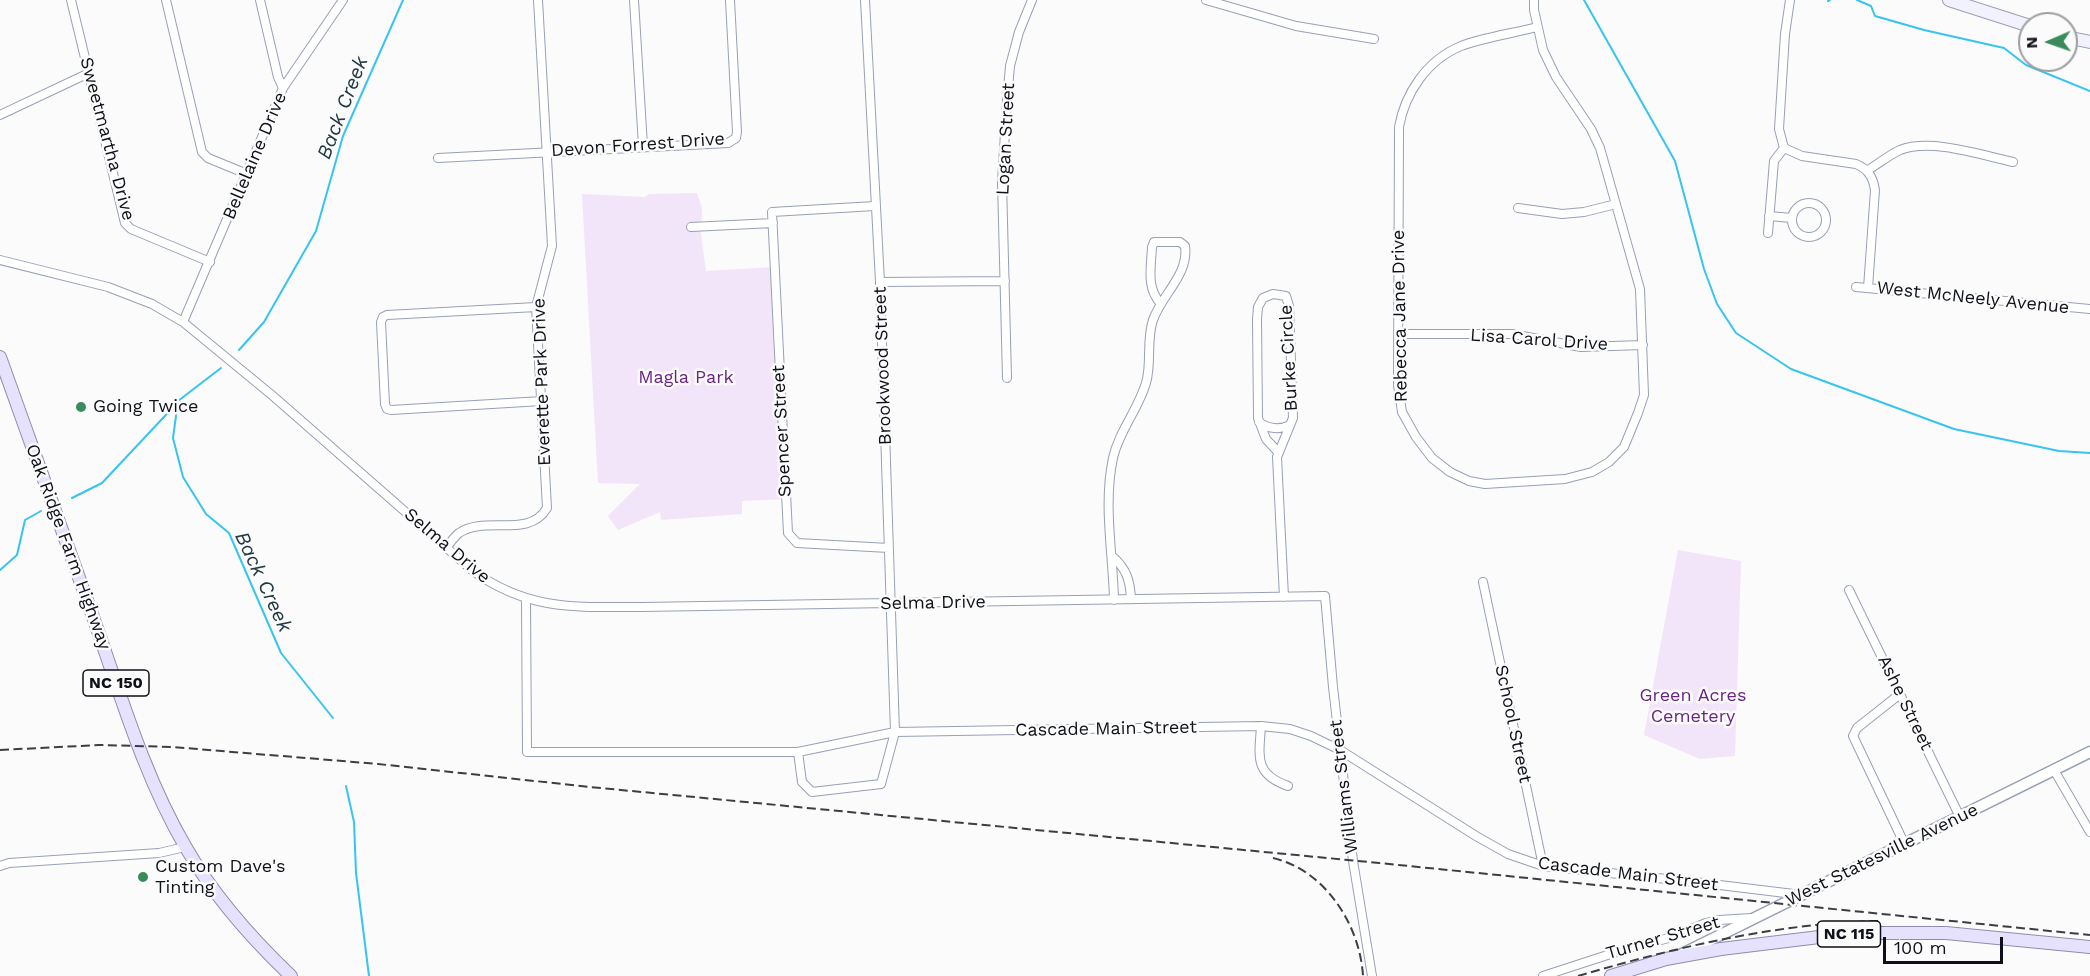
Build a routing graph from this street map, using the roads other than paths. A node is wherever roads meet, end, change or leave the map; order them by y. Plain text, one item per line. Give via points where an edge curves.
1 (71, 0) edge
2 (166, 0) edge
3 (260, 0) edge
4 (343, 0) edge
5 (538, 0) edge
6 (634, 0) edge
7 (730, 0) edge
8 (865, 0) edge
9 (1032, 0) edge
10 (1206, 0) edge
11 (1534, 0) edge
12 (1790, 0) edge
13 (1949, 0) edge
14 (2018, 22) edge
15 (1537, 27) junction
16 (1374, 39) dead end
17 (89, 73) junction
18 (283, 88) junction
19 (0, 115) edge
20 (643, 146) junction
21 (1784, 148) junction
22 (546, 151) junction
23 (438, 158) dead end
24 (2013, 162) dead end
25 (1868, 170) junction
26 (247, 174) junction
27 (1616, 204) junction
28 (875, 206) junction
29 (1518, 208) dead end
30 (1769, 216) junction
31 (1792, 218) junction
32 (773, 223) junction
33 (691, 227) dead end
34 (1768, 232) dead end
35 (0, 260) edge
36 (210, 262) junction
37 (1005, 281) junction
38 (880, 282) junction
39 (1856, 287) dead end
40 (1868, 288) junction
41 (1161, 304) junction
42 (536, 307) junction
43 (2090, 309) edge
44 (183, 322) junction
45 (1399, 334) junction
46 (1643, 345) junction
47 (0, 357) edge
48 (1007, 378) dead end
49 (542, 401) junction
50 (1259, 422) junction
51 (1290, 425) junction
52 (1278, 452) junction
53 (446, 548) junction
54 (889, 548) junction
55 (1112, 556) junction
56 (1483, 582) dead end
57 (1849, 590) dead end
58 (1326, 596) joint
59 (1284, 597) junction
60 (525, 599) junction
61 (1114, 600) junction
62 (1131, 600) junction
63 (890, 603) junction
64 (1900, 694) junction
65 (1261, 726) junction
66 (895, 732) junction
67 (1340, 750) junction
68 (798, 752) junction
69 (2090, 752) edge
70 (2054, 770) junction
71 (1288, 786) dead end
72 (1960, 817) junction
73 (2090, 832) edge
74 (1904, 843) junction
75 (185, 847) junction
76 (0, 866) edge
77 (1543, 866) junction
78 (1802, 896) junction
79 (1751, 918) junction
80 (2090, 947) edge
81 (1675, 958) junction
82 (291, 976) edge
83 (1372, 976) edge
84 (1543, 976) edge
85 (1611, 976) edge

1 - 17 street, Sweetmartha Drive
2 - 26 street via 202,152
3 - 18 street
4 - 18 street, Bellelaine Drive
5 - 22 street, Everette Park Drive
6 - 20 street
7 - 20 street, Devon Forrest Drive via 736,138 728,143
8 - 28 street, Brookwood Street
9 - 37 street, Logan Street via 1011,66 1007,100 1002,182
10 - 16 street via 1296,26
11 - 15 street, Rebecca Jane Drive
12 - 21 street via 1779,129
13 - 14 main road
15 - 27 street, Rebecca Jane Drive via 1556,77 1600,148
15 - 45 street, Rebecca Jane Drive via 1461,46 1423,73 1410,93 1400,128
17 - 19 street
17 - 36 street, Sweetmartha Drive via 125,223
18 - 26 street, Bellelaine Drive
20 - 22 street, Devon Forrest Drive
21 - 25 street via 1802,156 1856,164
21 - 30 street via 1774,161
22 - 23 street, Devon Forrest Drive
22 - 42 street, Everette Park Drive via 552,246
24 - 25 street via 1920,146 1900,150
25 - 40 street via 1875,190
26 - 36 street, Bellelaine Drive
27 - 29 street via 1562,214
27 - 46 street, Rebecca Jane Drive via 1640,289
28 - 32 street via 772,212
28 - 38 street, Brookwood Street
30 - 31 street
30 - 34 street
31 - 31 street via 1794,229 1807,237 1822,232 1827,223 1823,208 1809,202 1799,205
32 - 33 street
32 - 54 street, Spencer Street via 788,533 797,543
35 - 44 street, Selma Drive via 108,287 152,304
36 - 44 street, Bellelaine Drive
37 - 38 street
37 - 48 street, Logan Street
38 - 54 street, Brookwood Street
39 - 40 street, West McNeely Avenue
40 - 43 street, West McNeely Avenue
41 - 41 street via 1181,273 1186,257 1185,246 1180,242 1154,242 1152,247 1150,285
41 - 55 street via 1153,320 1143,394 1119,439 1112,466
42 - 49 street, Everette Park Drive
42 - 49 street via 382,317 385,404 392,410
44 - 53 street, Selma Drive
45 - 46 street, Lisa Carol Drive via 1512,334 1581,346
45 - 46 street, Rebecca Jane Drive via 1402,412 1416,437 1432,459 1450,472 1485,484 1565,479 1592,472 1609,462 1624,447 1644,395
47 - 75 main road, Oak Ridge Farm Highway / NC 150 via 139,746
49 - 53 street, Everette Park Drive via 547,500 543,515 531,523 461,531
50 - 51 street, Burke Circle via 1274,428
50 - 51 street, Burke Circle via 1258,307 1267,295 1281,294 1286,296 1289,306 1293,418
50 - 52 street, Burke Circle via 1266,439
51 - 52 street, Burke Circle
52 - 59 street, Burke Circle
53 - 60 street, Selma Drive via 492,585
54 - 63 street, Brookwood Street
55 - 61 street
55 - 62 street via 1127,573
56 - 77 street, School Street
57 - 64 street, Ashe Street
58 - 59 street, Selma Drive
58 - 67 street, Williams Street
59 - 62 street, Selma Drive
60 - 63 street, Selma Drive via 581,608
60 - 68 street, Cascade Main Street via 527,752
61 - 62 street, Selma Drive
61 - 63 street, Selma Drive
63 - 66 street, Brookwood Street
64 - 72 street, Ashe Street
64 - 74 street via 1857,728 1853,736
65 - 66 street, Cascade Main Street
65 - 67 street, Cascade Main Street via 1311,735
65 - 71 street via 1261,766 1266,775
66 - 68 street, Cascade Main Street
66 - 68 street, Brookwood Street via 881,784 812,792 802,782
67 - 77 street, Cascade Main Street via 1476,836
67 - 83 street, Williams Street
69 - 70 street, West Statesville Avenue
70 - 72 street, West Statesville Avenue
70 - 73 street
72 - 74 street, West Statesville Avenue
74 - 78 street, West Statesville Avenue
75 - 76 street via 159,853
75 - 82 main road, Oak Ridge Farm Highway / NC 150 via 221,901
77 - 78 street, Cascade Main Street
78 - 79 street, West Statesville Avenue
79 - 81 street, West Statesville Avenue
79 - 84 street, Turner Street via 1706,923
80 - 81 main road, NC 115 via 1946,933 1852,933
81 - 85 main road, NC 115

